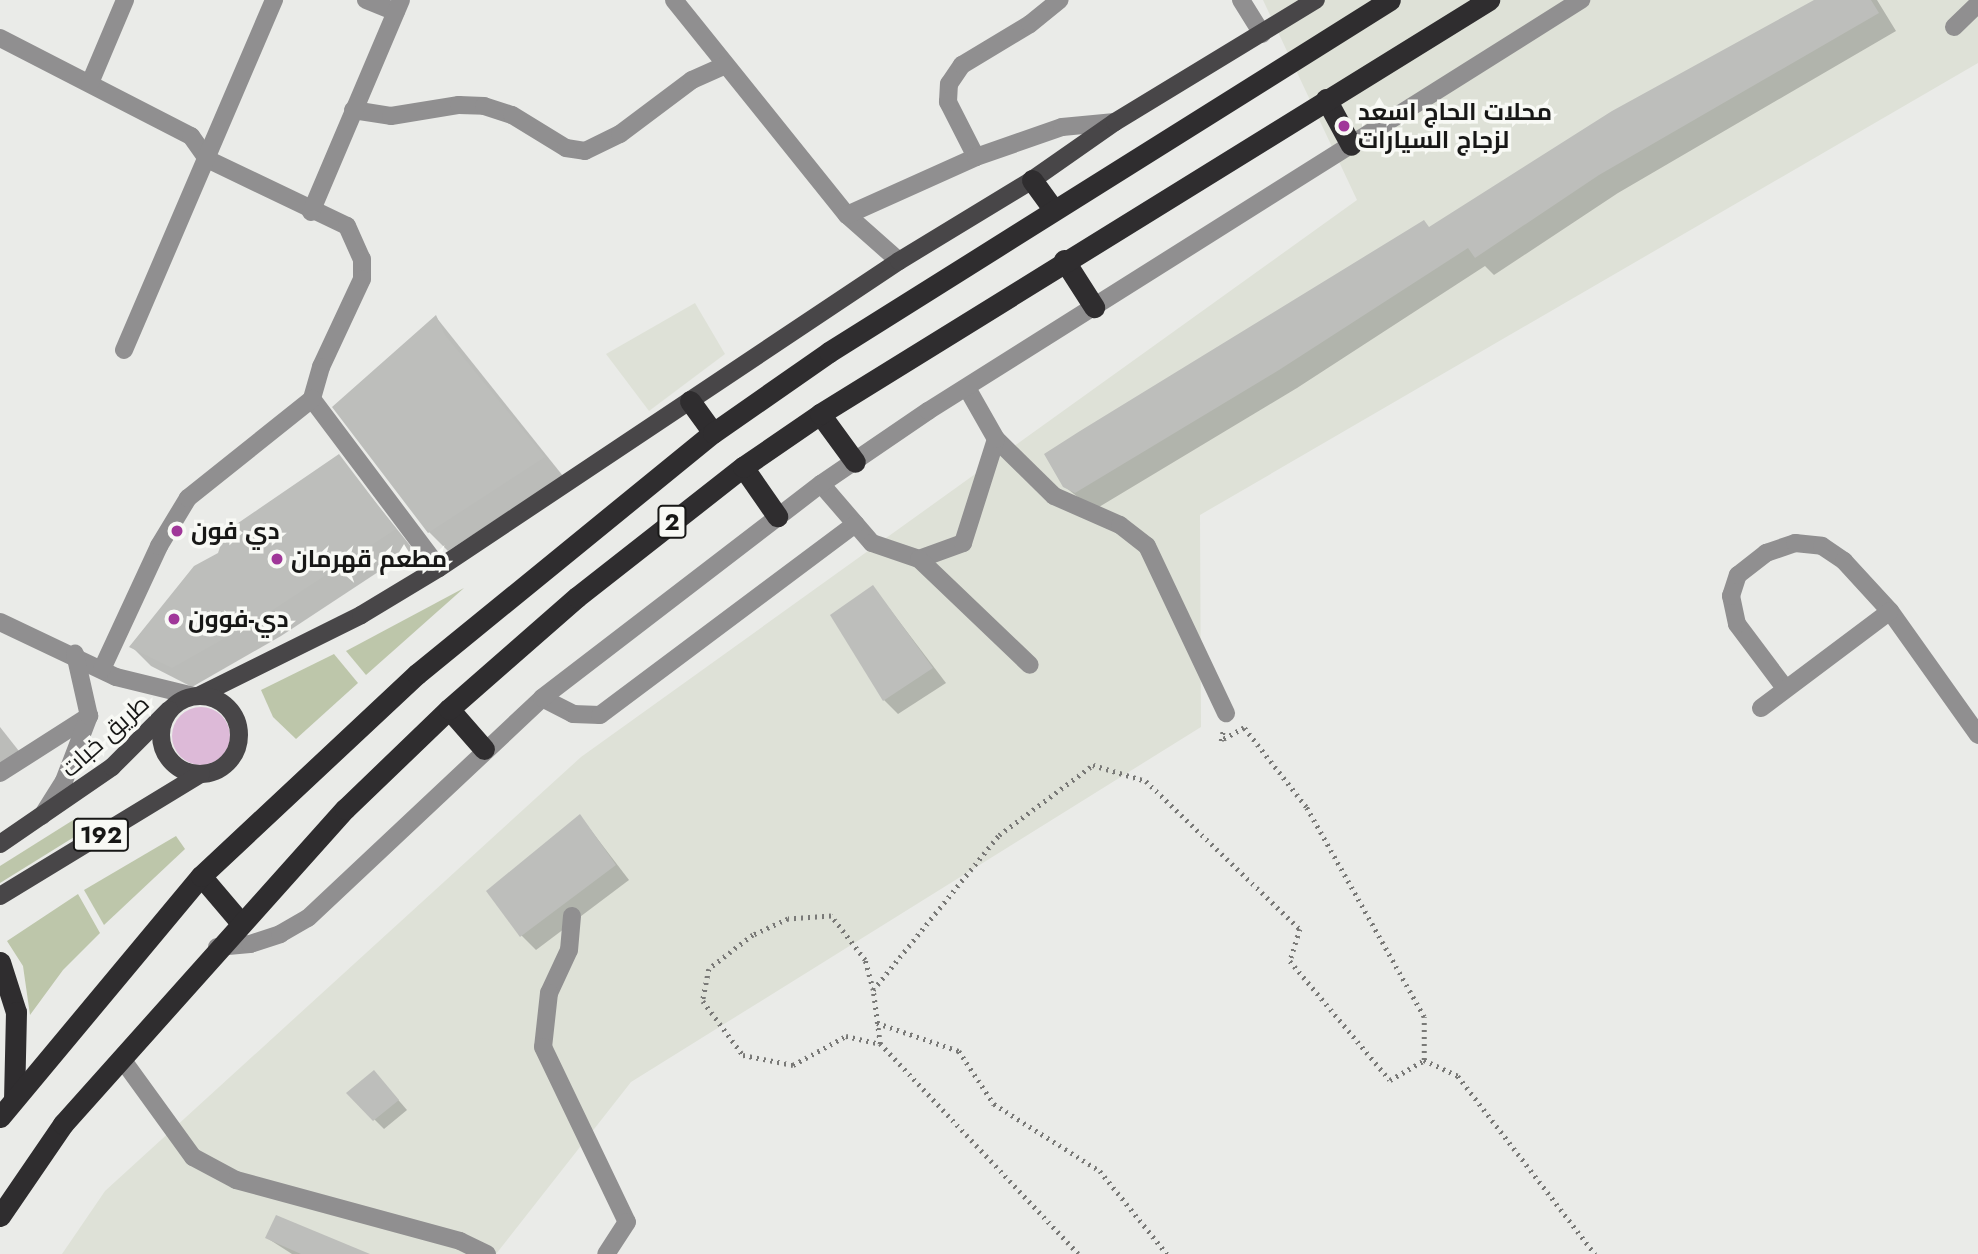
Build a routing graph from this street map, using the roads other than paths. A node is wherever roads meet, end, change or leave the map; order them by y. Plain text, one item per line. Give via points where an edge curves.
1 (125, 0) edge
2 (274, 0) edge
3 (366, 0) edge
4 (674, 0) edge
5 (1059, 0) edge
6 (1241, 0) edge
7 (1316, 0) edge
8 (1390, 0) edge
9 (1489, 0) edge
10 (1581, 0) edge
11 (1978, 4) edge
12 (398, 6) edge
13 (1954, 27) dead end
14 (1262, 34) junction
15 (2, 45) edge
16 (724, 66) junction
17 (90, 83) junction
18 (1326, 99) junction
19 (353, 110) junction
20 (1115, 122) junction
21 (1351, 145) junction
22 (976, 157) junction
23 (207, 159) junction
24 (1032, 180) junction
25 (1054, 210) junction
26 (312, 212) junction
27 (847, 215) junction
28 (1064, 260) junction
29 (898, 261) junction
30 (1094, 307) junction
31 (124, 350) dead end
32 (967, 388) junction
33 (312, 399) junction
34 (690, 401) junction
35 (820, 414) junction
36 (713, 433) junction
37 (996, 439) junction
38 (855, 462) junction
39 (743, 467) junction
40 (821, 484) junction
41 (777, 516) junction
42 (855, 524) junction
43 (919, 559) junction
44 (439, 568) junction
45 (1890, 611) junction
46 (0, 622) edge
47 (75, 654) junction
48 (1030, 665) dead end
49 (102, 669) junction
50 (1785, 688) junction
51 (196, 696) junction
52 (542, 698) junction
53 (172, 708) junction
54 (1760, 708) dead end
55 (449, 709) junction
56 (1226, 713) road end
57 (89, 716) junction
58 (1978, 735) edge
59 (484, 749) junction
60 (0, 773) edge
61 (201, 774) junction
62 (40, 818) junction
63 (0, 845) edge
64 (201, 876) junction
65 (0, 896) edge
66 (572, 916) dead end
67 (241, 923) junction
68 (218, 947) junction
69 (0, 962) edge
70 (122, 1059) junction
71 (5, 1109) edge
72 (0, 1216) edge
73 (487, 1254) edge
74 (606, 1254) edge

1 - 17 street
2 - 23 street
3 - 12 street
4 - 16 street
5 - 22 street via 1030,24 962,65 950,84 948,102
6 - 14 street
7 - 14 main road
8 - 25 highway, 2
9 - 18 highway, 2
10 - 21 street
11 - 13 street
12 - 19 street
14 - 20 main road
15 - 17 street
16 - 19 street via 692,80 620,134 585,151 566,148 512,115 484,106 458,105 391,116
16 - 27 street
17 - 23 street via 191,136
18 - 21 highway
18 - 28 highway, 2
19 - 26 street
20 - 22 street via 1062,127
20 - 24 main road
21 - 30 street
22 - 27 street
23 - 26 street
23 - 31 street
24 - 25 highway
24 - 29 main road
25 - 36 highway, 2 via 829,352
26 - 33 street via 346,226 362,260 362,279 321,367
27 - 29 street
28 - 30 highway
28 - 35 highway, 2
29 - 34 main road
30 - 32 street
32 - 37 street
32 - 38 street
33 - 44 street
33 - 49 street via 188,498 159,545
34 - 36 highway
34 - 44 main road
35 - 38 highway
35 - 39 highway, 2
36 - 64 highway, 2 via 417,674
37 - 43 street via 962,543
37 - 56 street via 1054,496 1120,525 1147,546
38 - 40 street
39 - 41 highway
39 - 55 highway, 2 via 576,597
40 - 41 street
40 - 42 street
41 - 52 street
42 - 43 street via 872,544
42 - 52 street via 600,715 573,714
43 - 48 street
44 - 51 main road via 350,621
45 - 50 street
45 - 50 street via 1844,561 1822,546 1795,543 1766,553 1738,575 1731,596 1737,624
45 - 58 street
46 - 47 street
47 - 49 street
47 - 57 street
49 - 51 street via 116,677
50 - 54 street
51 - 53 main road
51 - 61 main road via 227,706 239,733 229,761
52 - 59 street
53 - 61 main road via 162,726 167,755 182,769
53 - 62 main road, طريق خبات / 192 via 112,768
55 - 59 highway
55 - 67 highway, 2 via 345,809
57 - 60 street
57 - 62 street via 64,781
59 - 68 street via 308,918 250,944
61 - 65 main road, 192
62 - 63 main road, طريق خبات / 192
64 - 67 highway
64 - 71 highway, 2
66 - 74 street via 569,950 549,993 543,1047 627,1223
67 - 68 highway, 2
68 - 70 highway, 2
69 - 71 highway via 16,1012
70 - 72 highway, 2 via 63,1124
70 - 73 street via 194,1157 236,1181 460,1241

